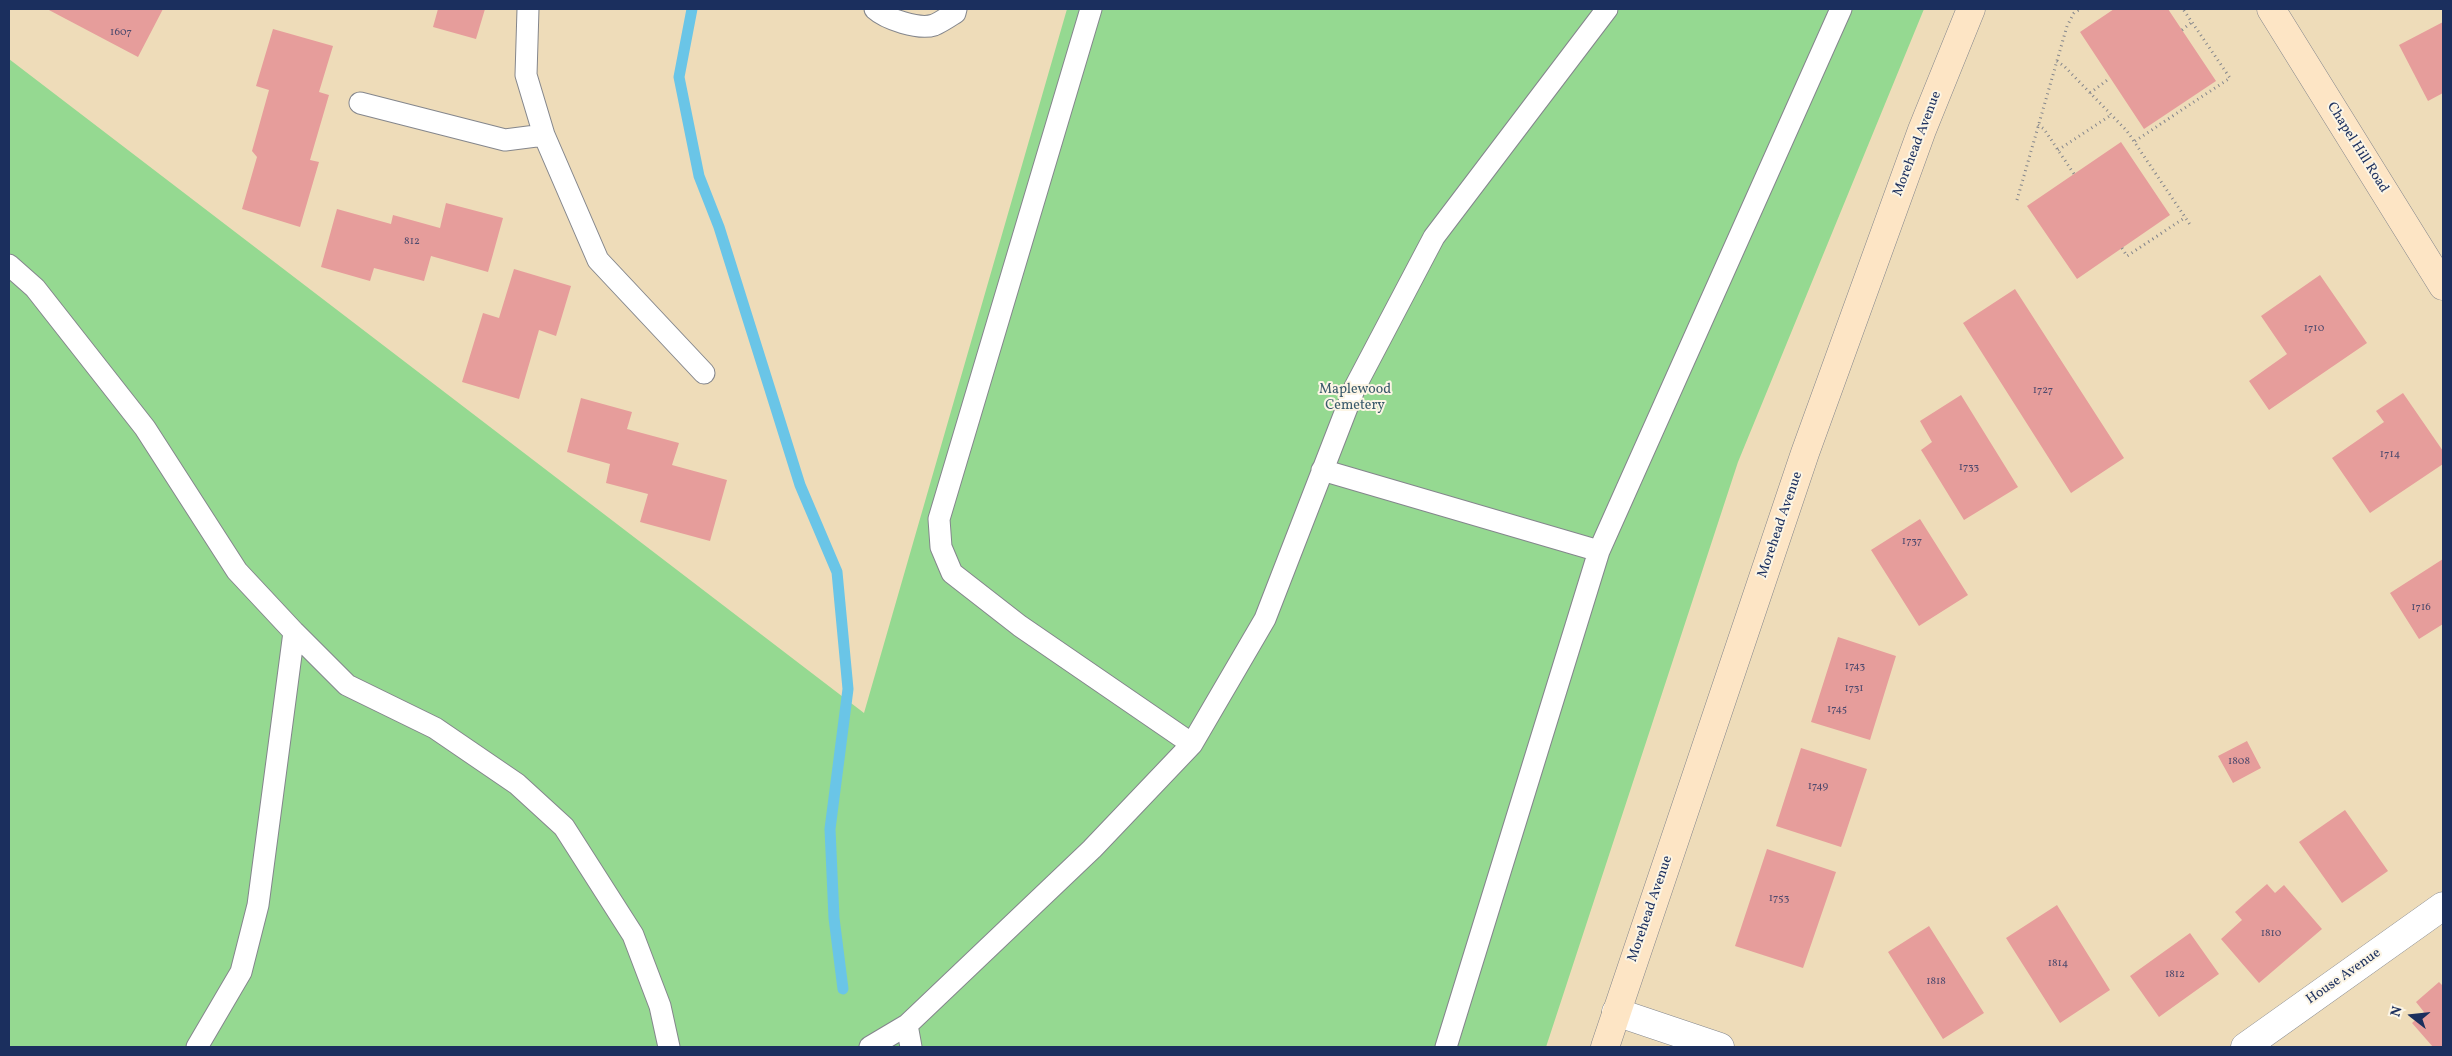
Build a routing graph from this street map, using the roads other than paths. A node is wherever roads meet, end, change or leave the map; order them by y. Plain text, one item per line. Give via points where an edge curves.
1 (528, 9) edge
2 (875, 9) edge
3 (956, 9) edge
4 (1091, 9) edge
5 (1607, 9) edge
6 (1841, 9) edge
7 (1971, 9) edge
8 (2271, 9) edge
9 (360, 103) dead end
10 (544, 135) junction
11 (9, 264) edge
12 (2443, 286) edge
13 (704, 373) dead end
14 (1322, 470) junction
15 (1598, 551) junction
16 (294, 632) junction
17 (1192, 744) junction
18 (2441, 912) edge
19 (1616, 1012) junction
20 (907, 1025) junction
21 (197, 1047) edge
22 (669, 1047) edge
23 (870, 1047) edge
24 (911, 1047) edge
25 (1446, 1047) edge
26 (1605, 1047) edge
27 (1720, 1047) edge
28 (2245, 1047) edge

1 - 10 lane via 526,75
2 - 3 lane via 883,16 911,25 933,26 955,13
4 - 17 lane via 939,519 941,547 952,573 1020,626
5 - 14 lane via 1434,237 1355,386
6 - 15 lane
7 - 19 street, Morehead Avenue via 1922,130 1805,453
8 - 12 street, Chapel Hill Road
9 - 10 lane via 505,140
10 - 13 lane via 598,260
11 - 16 lane via 35,288 145,428 238,572
14 - 15 lane
14 - 17 lane via 1265,619
15 - 25 lane
16 - 21 lane via 258,904 241,972
16 - 22 lane via 346,684 435,728 517,784 564,827 633,935 660,1006
17 - 20 lane via 1092,849
18 - 28 street, House Avenue
19 - 26 street, Morehead Avenue
19 - 27 street
20 - 23 lane
20 - 24 lane

